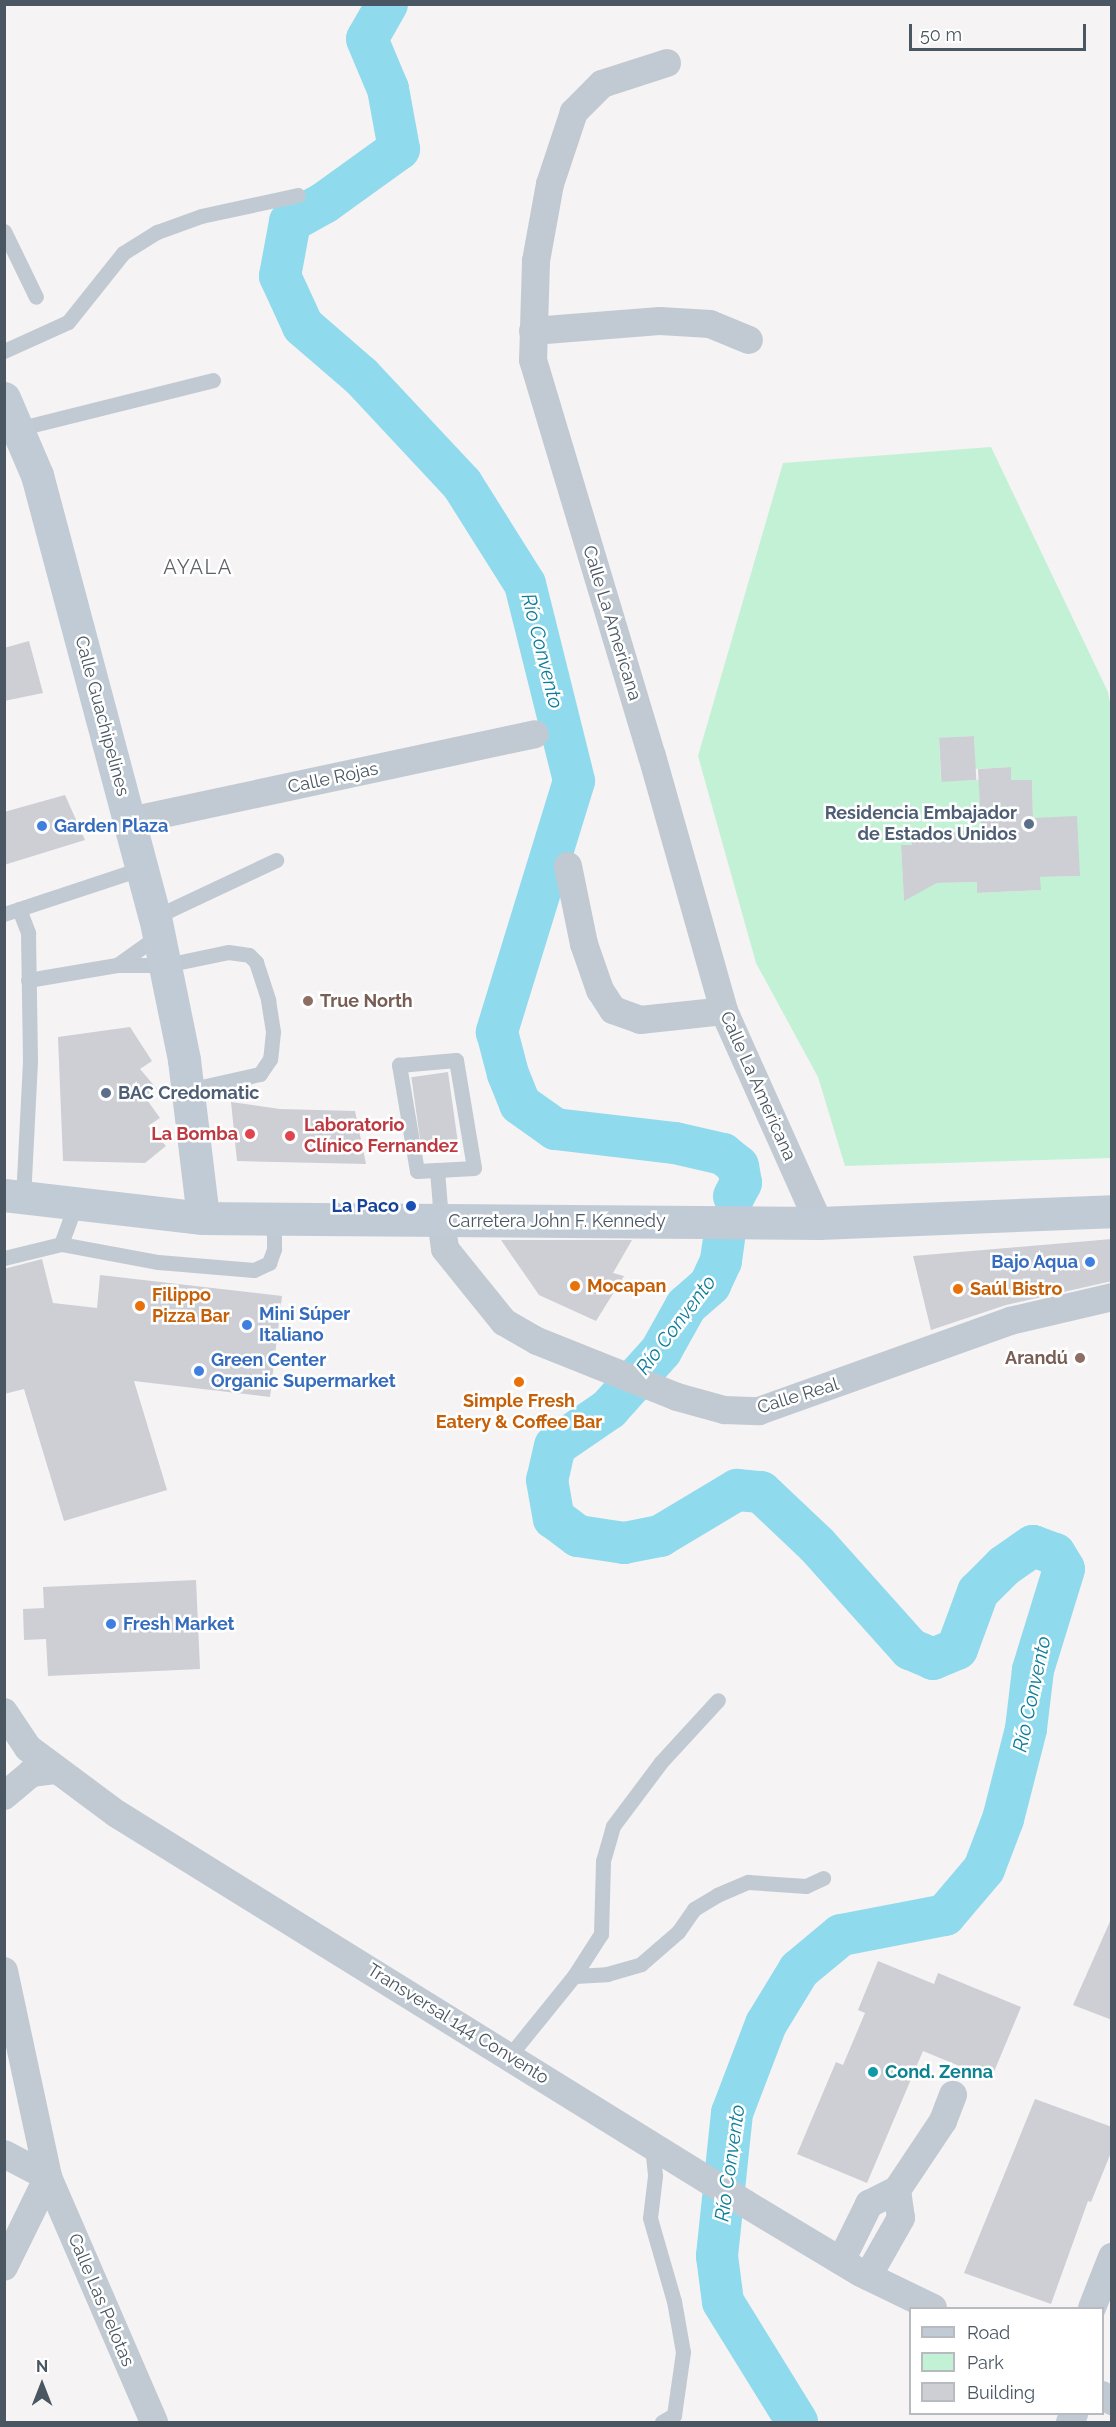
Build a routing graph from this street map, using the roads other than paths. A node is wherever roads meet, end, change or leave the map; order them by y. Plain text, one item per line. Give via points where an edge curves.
1 (667, 63) dead end
2 (298, 195) dead end
3 (4, 231) edge
4 (36, 297) dead end
5 (533, 331) junction
6 (749, 340) dead end
7 (4, 351) edge
8 (213, 380) dead end
9 (4, 398) edge
10 (17, 429) junction
11 (535, 734) dead end
12 (130, 820) junction
13 (276, 860) dead end
14 (568, 866) dead end
15 (143, 868) junction
16 (12, 912) edge
17 (160, 939) junction
18 (117, 965) junction
19 (28, 980) junction
20 (724, 1011) junction
21 (188, 1090) junction
22 (437, 1170) junction
23 (14, 1197) edge
24 (75, 1206) junction
25 (1112, 1210) edge
26 (203, 1218) junction
27 (274, 1219) junction
28 (441, 1220) junction
29 (819, 1223) junction
30 (62, 1244) junction
31 (4, 1258) edge
32 (1112, 1297) edge
33 (718, 1700) dead end
34 (6, 1721) edge
35 (57, 1770) junction
36 (4, 1796) edge
37 (823, 1878) dead end
38 (4, 1971) edge
39 (574, 1976) junction
40 (510, 2055) junction
41 (953, 2095) dead end
42 (652, 2146) junction
43 (4, 2154) edge
44 (48, 2177) junction
45 (897, 2190) junction
46 (1112, 2257) edge
47 (841, 2260) junction
48 (4, 2267) edge
49 (868, 2276) junction
50 (931, 2307) edge
51 (1092, 2307) edge
52 (154, 2422) edge
53 (662, 2422) edge

1 - 5 street, Calle La Americana via 602,84 574,112 550,184 536,261
2 - 7 lane via 201,216 157,232 123,252 68,322
3 - 4 lane
5 - 6 street via 660,321 710,324
5 - 20 street, Calle La Americana via 533,360
8 - 10 lane
9 - 10 main road, Calle Guachipelines
10 - 12 main road, Calle Guachipelines via 37,475
11 - 12 street, Calle Rojas
12 - 15 main road, Calle Guachipelines
13 - 17 lane
14 - 20 street via 584,944 600,990 613,1010 640,1020
15 - 16 lane
15 - 17 main road, Calle Guachipelines
16 - 19 lane via 28,933
17 - 18 lane
17 - 18 lane
17 - 21 main road, Calle Guachipelines
17 - 21 lane via 249,955 256,962 268,1000 273,1032 270,1059 260,1074
18 - 19 lane
19 - 23 lane via 30,1061
20 - 29 street, Calle La Americana
21 - 26 main road, Calle Guachipelines
22 - 22 lane via 474,1168 456,1060 399,1065 417,1171
22 - 28 lane
23 - 24 main road, Carretera John F. Kennedy
24 - 26 main road, Carretera John F. Kennedy
24 - 30 lane
25 - 29 main road, Carretera John F. Kennedy
26 - 27 main road, Carretera John F. Kennedy
27 - 28 main road, Carretera John F. Kennedy
27 - 30 lane via 274,1250 269,1263 254,1270 158,1262
28 - 29 main road, Carretera John F. Kennedy
28 - 32 street, Calle Real via 445,1249 504,1322 537,1341 677,1397 724,1410 759,1411 1010,1321
30 - 31 lane
33 - 39 lane via 661,1762 613,1826 600,1881 601,1934
34 - 35 street, Transversal 144 Convento via 28,1748
35 - 36 street via 31,1773
35 - 40 street, Transversal 144 Convento via 117,1814
37 - 39 lane via 806,1886 748,1882 717,1894 694,1909 678,1932 641,1965 607,1974
38 - 44 street, Calle Las Pelotas
39 - 40 lane
40 - 42 street, Transversal 144 Convento
41 - 45 street via 943,2121
42 - 47 street, Transversal 144 Convento
42 - 53 lane via 655,2176 650,2218 674,2301 683,2352 674,2415
43 - 44 street
44 - 48 street
44 - 52 street, Calle Las Pelotas
45 - 47 street via 869,2204
45 - 49 street via 901,2218
46 - 51 street
47 - 49 street, Transversal 144 Convento
49 - 50 street, Transversal 144 Convento

